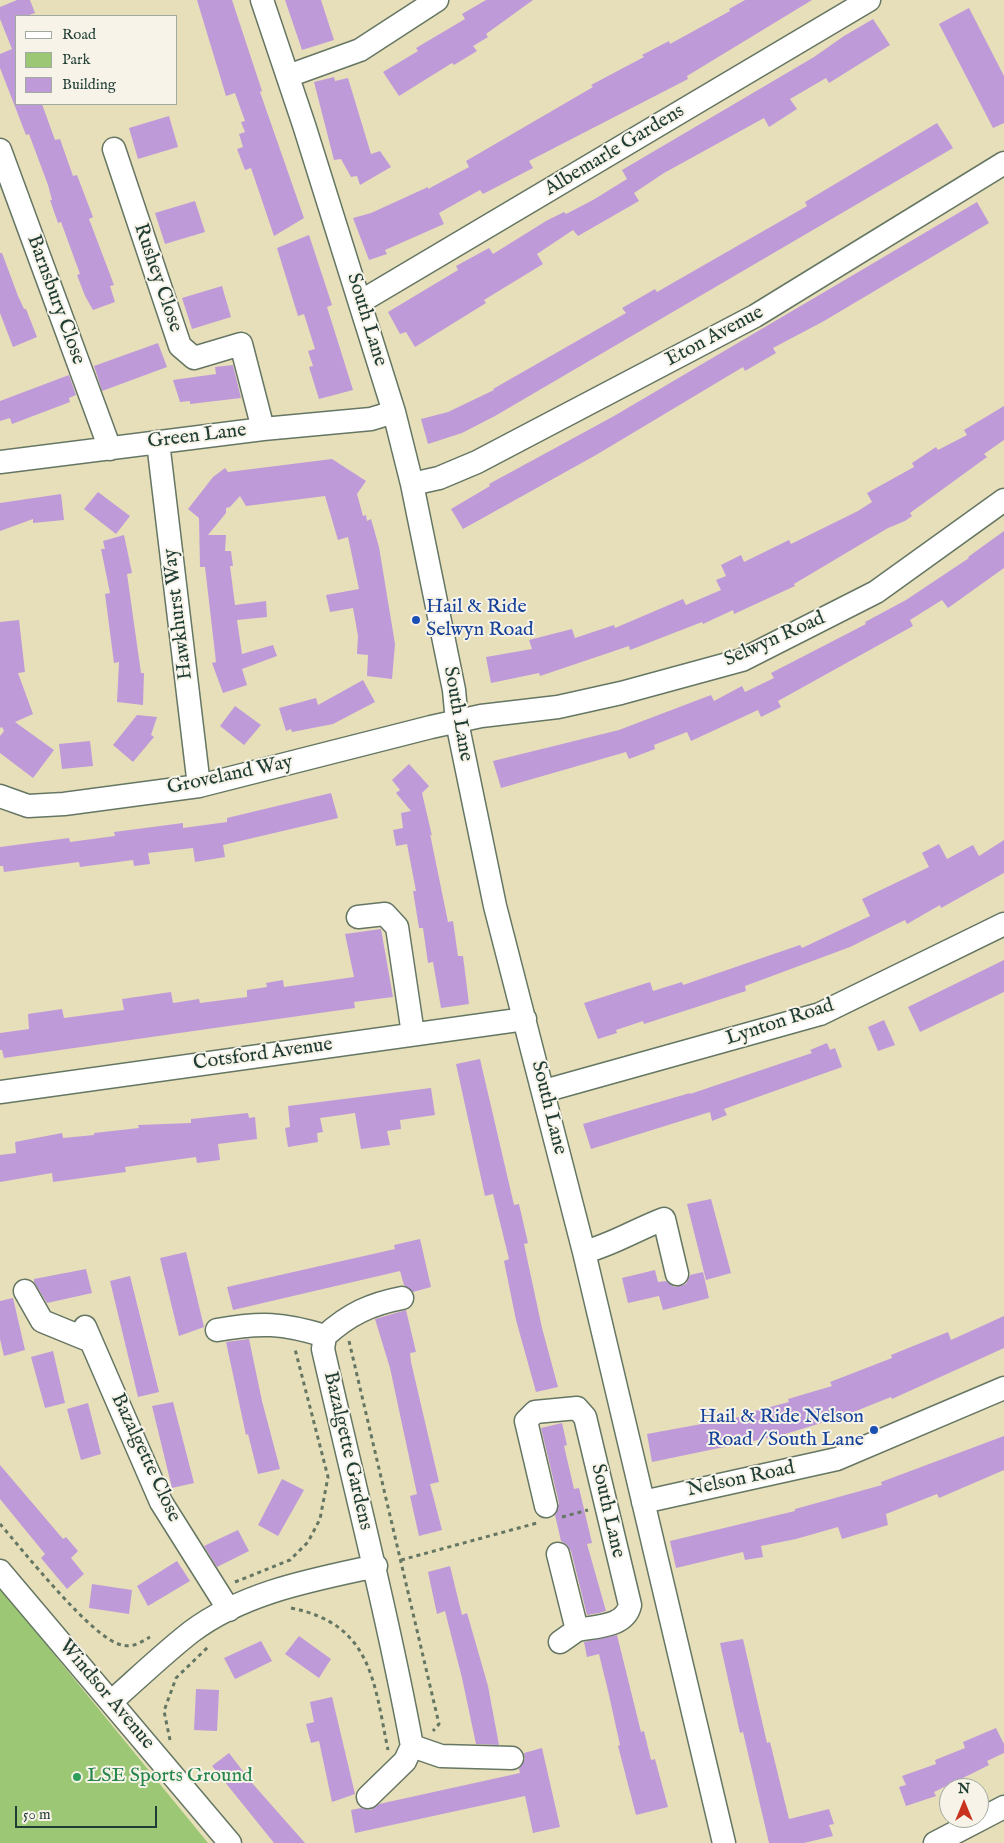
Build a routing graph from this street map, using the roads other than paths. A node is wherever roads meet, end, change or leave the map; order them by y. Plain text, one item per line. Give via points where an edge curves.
1 (262, 0) edge
2 (437, 0) edge
3 (869, 0) edge
4 (288, 76) junction
5 (114, 149) dead end
6 (0, 150) edge
7 (1004, 163) edge
8 (360, 302) junction
9 (394, 412) junction
10 (262, 429) junction
11 (158, 442) junction
12 (110, 449) junction
13 (0, 462) edge
14 (412, 484) junction
15 (1004, 500) edge
16 (457, 722) junction
17 (199, 786) junction
18 (0, 796) edge
19 (358, 916) dead end
20 (1004, 924) edge
21 (525, 1019) junction
22 (413, 1034) junction
23 (544, 1091) junction
24 (0, 1092) edge
25 (584, 1252) junction
26 (677, 1274) dead end
27 (25, 1291) dead end
28 (402, 1298) dead end
29 (333, 1329) junction
30 (217, 1330) dead end
31 (1004, 1388) edge
32 (619, 1406) junction
33 (585, 1417) junction
34 (643, 1502) junction
35 (548, 1515) road end
36 (558, 1554) dead end
37 (376, 1566) junction
38 (0, 1571) edge
39 (665, 1598) junction
40 (630, 1605) junction
41 (229, 1610) junction
42 (111, 1702) junction
43 (417, 1748) junction
44 (512, 1758) dead end
45 (368, 1797) dead end
46 (1004, 1807) edge
47 (230, 1843) edge
48 (724, 1843) edge
49 (935, 1843) edge

1 - 4 street, South Lane
2 - 4 street via 360,50
3 - 8 street, Albemarle Gardens
4 - 8 street, South Lane
5 - 10 street, Rushey Close via 180,346 194,358 241,344
6 - 12 street, Barnsbury Close
7 - 14 street, Eton Avenue via 755,316 477,462 439,478
8 - 9 street, South Lane
9 - 10 street, Green Lane via 371,419
9 - 14 street, South Lane
10 - 11 street, Green Lane
11 - 12 street, Green Lane
11 - 17 street, Hawkhurst Way
12 - 13 street, Green Lane
14 - 16 street, South Lane via 454,690
15 - 16 street, Selwyn Road via 876,592 742,660 558,707
16 - 17 street, Groveland Way
16 - 21 street, South Lane via 494,906
17 - 18 street, Groveland Way via 28,806
19 - 22 street via 386,914 397,927
20 - 23 street, Lynton Road via 820,1014
21 - 22 street, Cotsford Avenue
21 - 23 street, South Lane
22 - 24 street, Cotsford Avenue
23 - 25 street, South Lane
25 - 26 street via 664,1219
25 - 32 street, South Lane
27 - 41 street, Bazalgette Close via 42,1321 88,1334 162,1502
28 - 29 street via 356,1312
29 - 30 street via 251,1324
29 - 37 street, Bazalgette Gardens via 323,1349 362,1521
31 - 34 street, Nelson Road via 837,1459
32 - 33 street via 590,1412
32 - 34 street, South Lane
33 - 35 street via 577,1408 565,1407 516,1419
33 - 40 street, South Lane
34 - 39 street, South Lane
36 - 40 street via 569,1636 621,1621 628,1614
37 - 41 street via 264,1593
37 - 43 street, Bazalgette Gardens
38 - 42 street, Windsor Avenue
39 - 40 street
39 - 48 street, South Lane
41 - 42 street via 192,1632
42 - 47 street, Windsor Avenue
43 - 44 street via 441,1756
43 - 45 street
46 - 49 street

